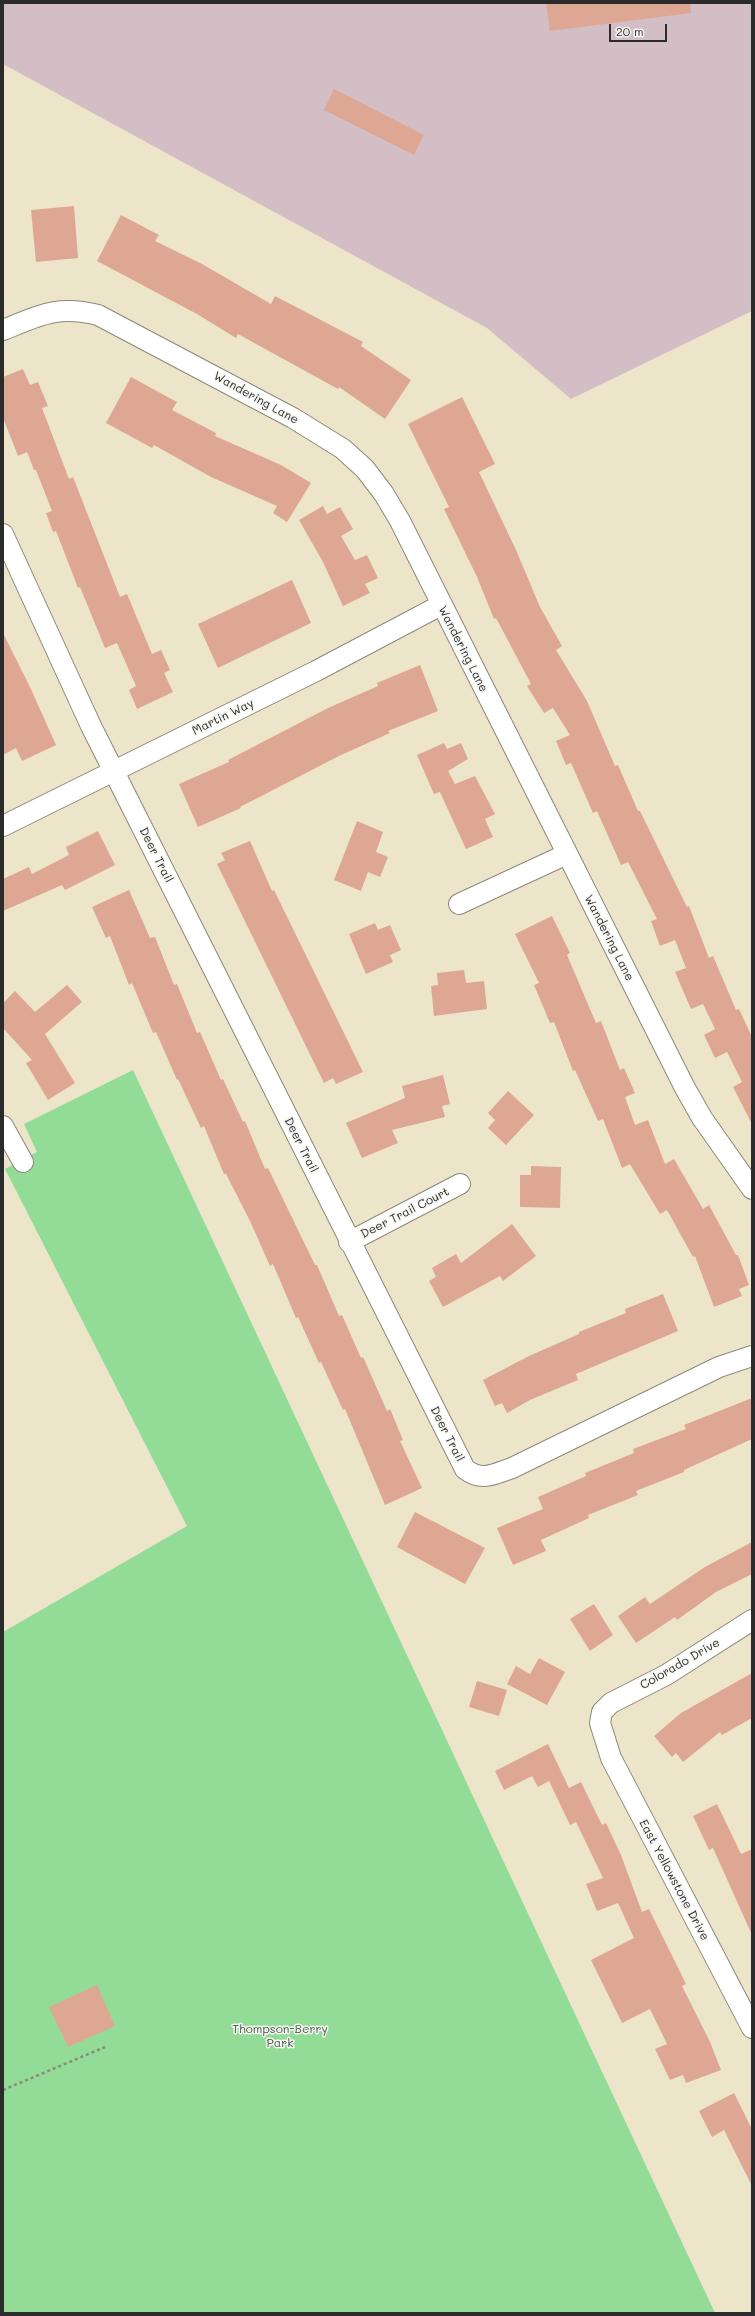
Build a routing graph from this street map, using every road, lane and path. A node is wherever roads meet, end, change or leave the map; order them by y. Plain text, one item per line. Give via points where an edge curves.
1 (3, 330) edge
2 (3, 534) edge
3 (441, 606) junction
4 (114, 771) junction
5 (3, 826) edge
6 (567, 854) junction
7 (459, 904) dead end
8 (3, 1126) edge
9 (23, 1162) dead end
10 (460, 1184) dead end
11 (752, 1189) edge
12 (349, 1242) junction
13 (752, 1356) edge
14 (752, 1620) edge
15 (601, 1729) joint
16 (752, 2028) edge
17 (105, 2047) dead end
18 (3, 2090) edge

1 - 3 street, Wandering Lane via 59,310 78,310 98,315 292,418 337,445 365,469 384,494 400,521
2 - 4 street, Deer Trail
3 - 4 street, Martin Way
3 - 6 street, Wandering Lane
4 - 5 street, Martin Way
4 - 12 street, Deer Trail
6 - 7 street
6 - 11 street, Wandering Lane via 702,1118
8 - 9 street
10 - 12 street, Deer Trail Court
12 - 13 street, Deer Trail via 459,1460 474,1476 486,1477 512,1468 719,1367
14 - 15 street, Colorado Drive via 666,1675 611,1703 602,1712
15 - 16 street, East Yellowstone Drive via 611,1758
17 - 18 path

